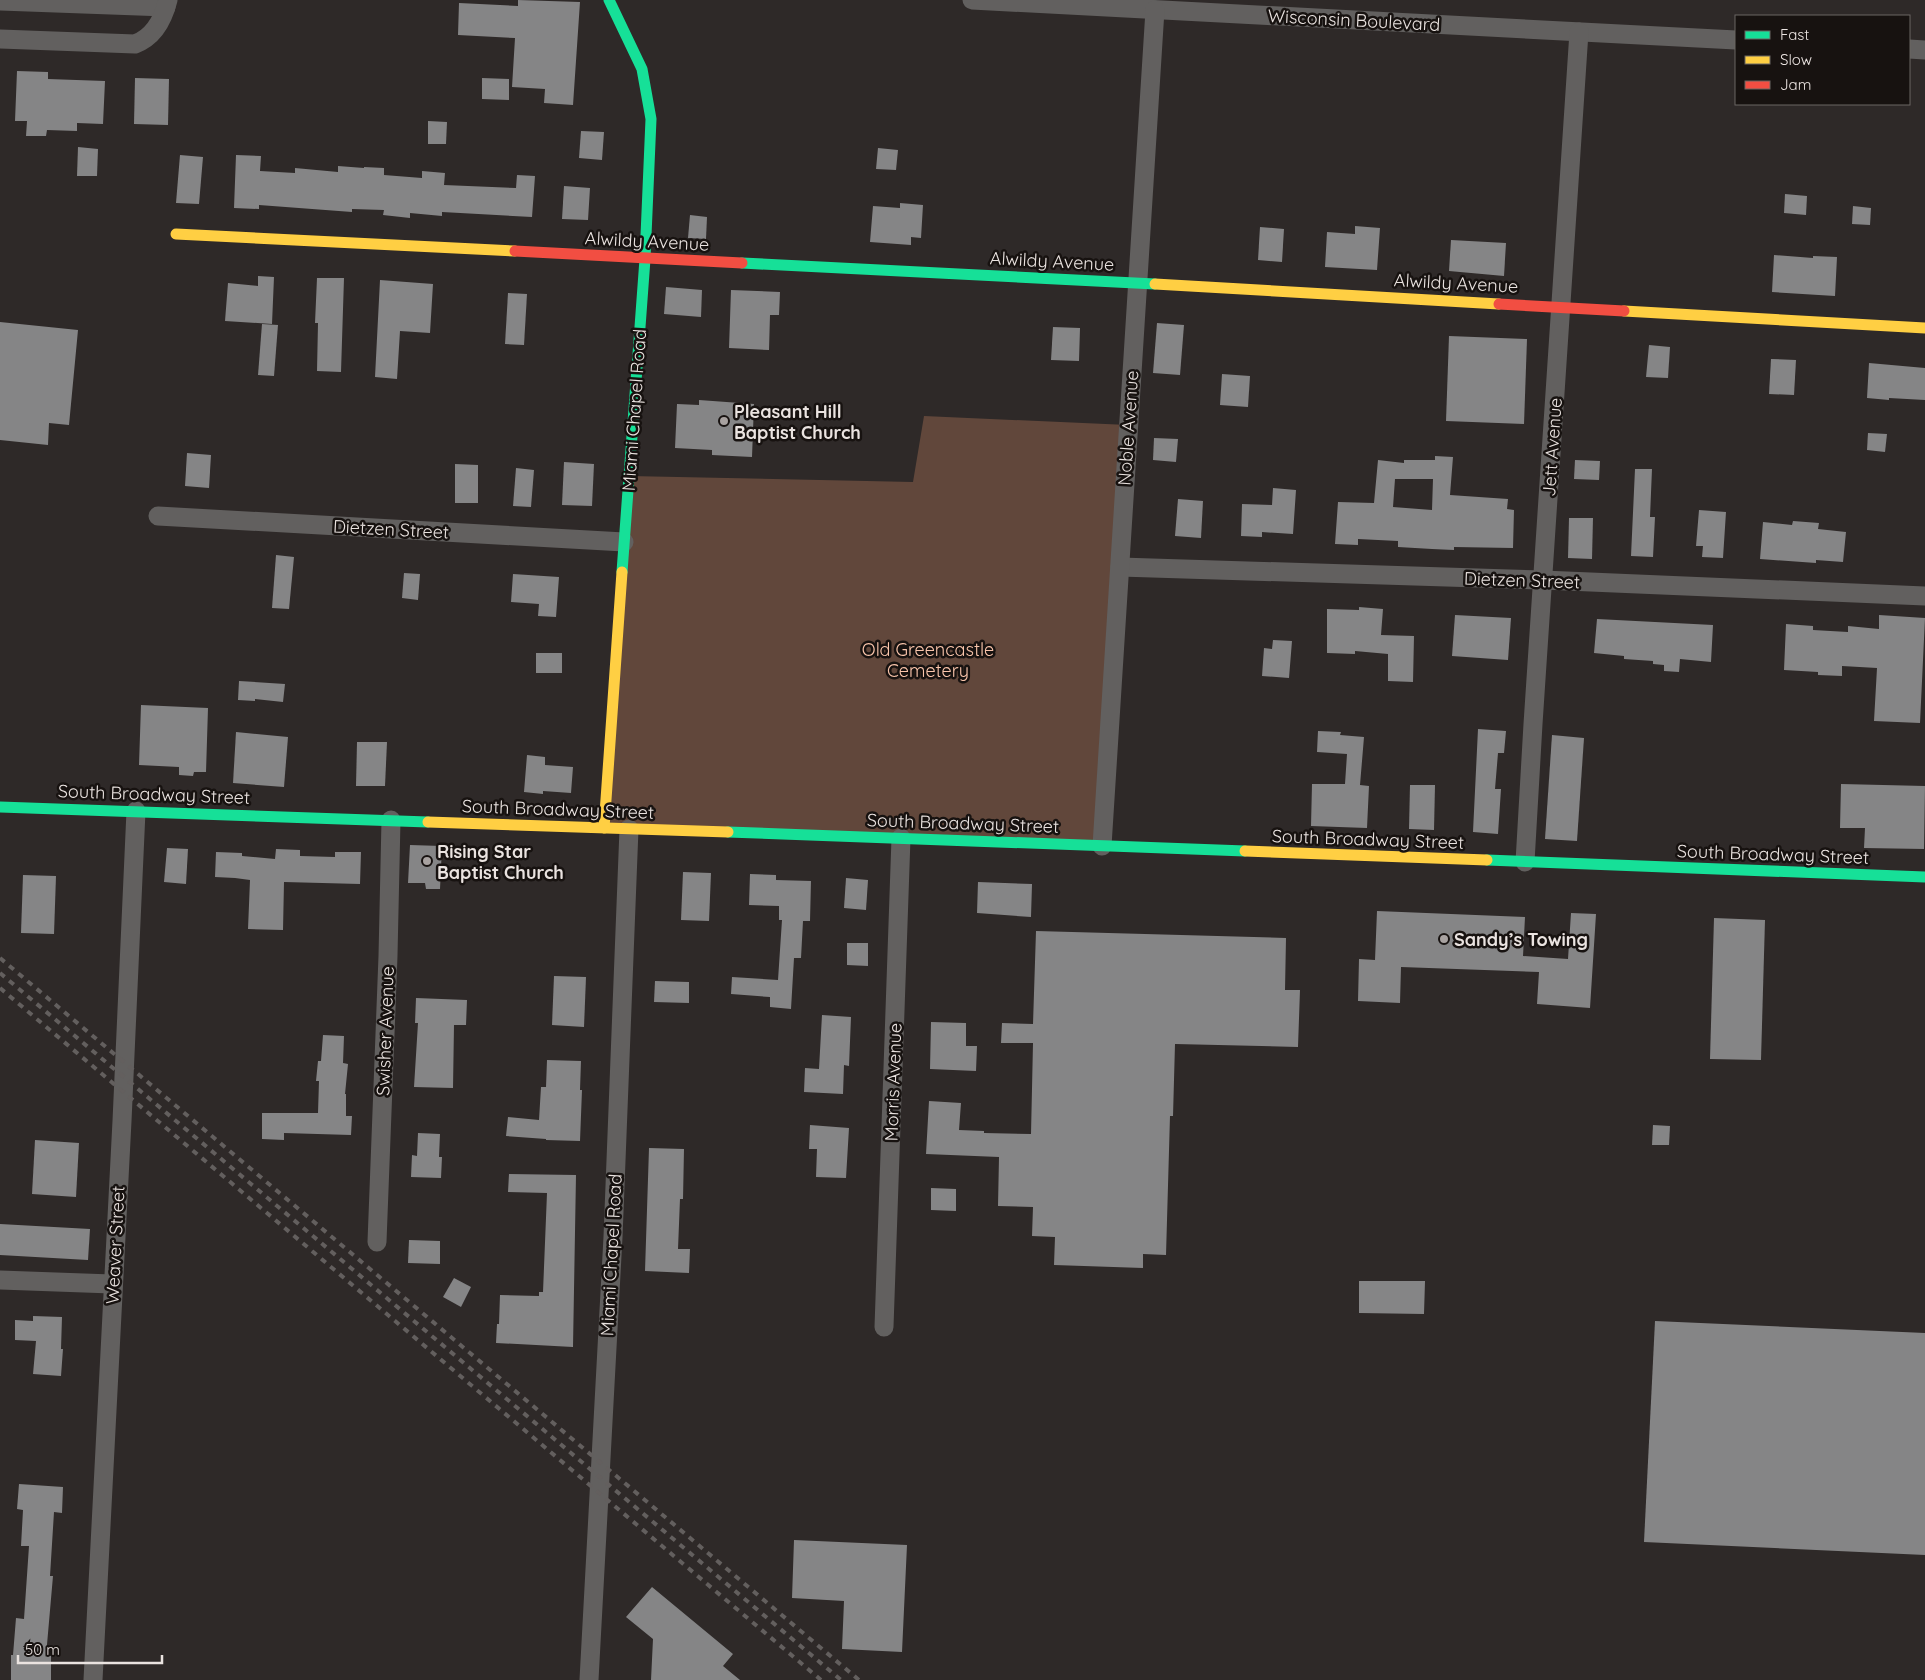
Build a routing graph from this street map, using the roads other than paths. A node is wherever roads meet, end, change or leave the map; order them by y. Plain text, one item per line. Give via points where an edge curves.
1 (610, 0) edge
2 (972, 0) edge
3 (0, 1) edge
4 (167, 4) edge
5 (1155, 10) junction
6 (1579, 32) junction
7 (0, 38) edge
8 (1735, 40) edge
9 (1910, 49) edge
10 (1925, 50) edge
11 (176, 234) dead end
12 (645, 259) junction
13 (1137, 283) junction
14 (1561, 307) junction
15 (1925, 328) edge
16 (158, 516) dead end
17 (624, 542) junction
18 (1120, 567) junction
19 (1543, 580) junction
20 (1925, 596) edge
21 (0, 807) edge
22 (136, 811) junction
23 (391, 820) junction
24 (604, 828) junction
25 (629, 829) junction
26 (901, 838) junction
27 (1102, 846) junction
28 (1526, 862) junction
29 (1925, 877) edge
30 (377, 1242) dead end
31 (0, 1280) edge
32 (112, 1284) junction
33 (884, 1327) dead end
34 (93, 1680) edge
35 (589, 1680) edge

1 - 12 street, Miami Chapel Road via 642,69 651,119
2 - 5 street, Wisconsin Boulevard
3 - 4 street
4 - 7 street via 161,21 146,40 135,44
5 - 6 street, Wisconsin Boulevard
5 - 13 street, Noble Avenue
6 - 8 street, Wisconsin Boulevard
6 - 14 street, Jett Avenue
9 - 10 street
11 - 12 street, Alwildy Avenue
12 - 13 street, Alwildy Avenue
12 - 17 street, Miami Chapel Road
13 - 14 street, Alwildy Avenue
13 - 18 street, Noble Avenue
14 - 15 street, Alwildy Avenue
14 - 19 street, Jett Avenue
16 - 17 street, Dietzen Street
17 - 24 street, Miami Chapel Road
18 - 19 street, Dietzen Street
18 - 27 street, Noble Avenue
19 - 20 street, Dietzen Street
19 - 28 street, Jett Avenue
21 - 22 street, South Broadway Street
22 - 23 street, South Broadway Street
22 - 32 street, Weaver Street
23 - 24 street, South Broadway Street
23 - 30 street, Swisher Avenue
24 - 25 street, South Broadway Street
25 - 26 street, South Broadway Street
25 - 35 street, Miami Chapel Road via 613,1237
26 - 27 street, South Broadway Street
26 - 33 street, Morris Avenue
27 - 28 street, South Broadway Street
28 - 29 street, South Broadway Street
31 - 32 street
32 - 34 street, Weaver Street

